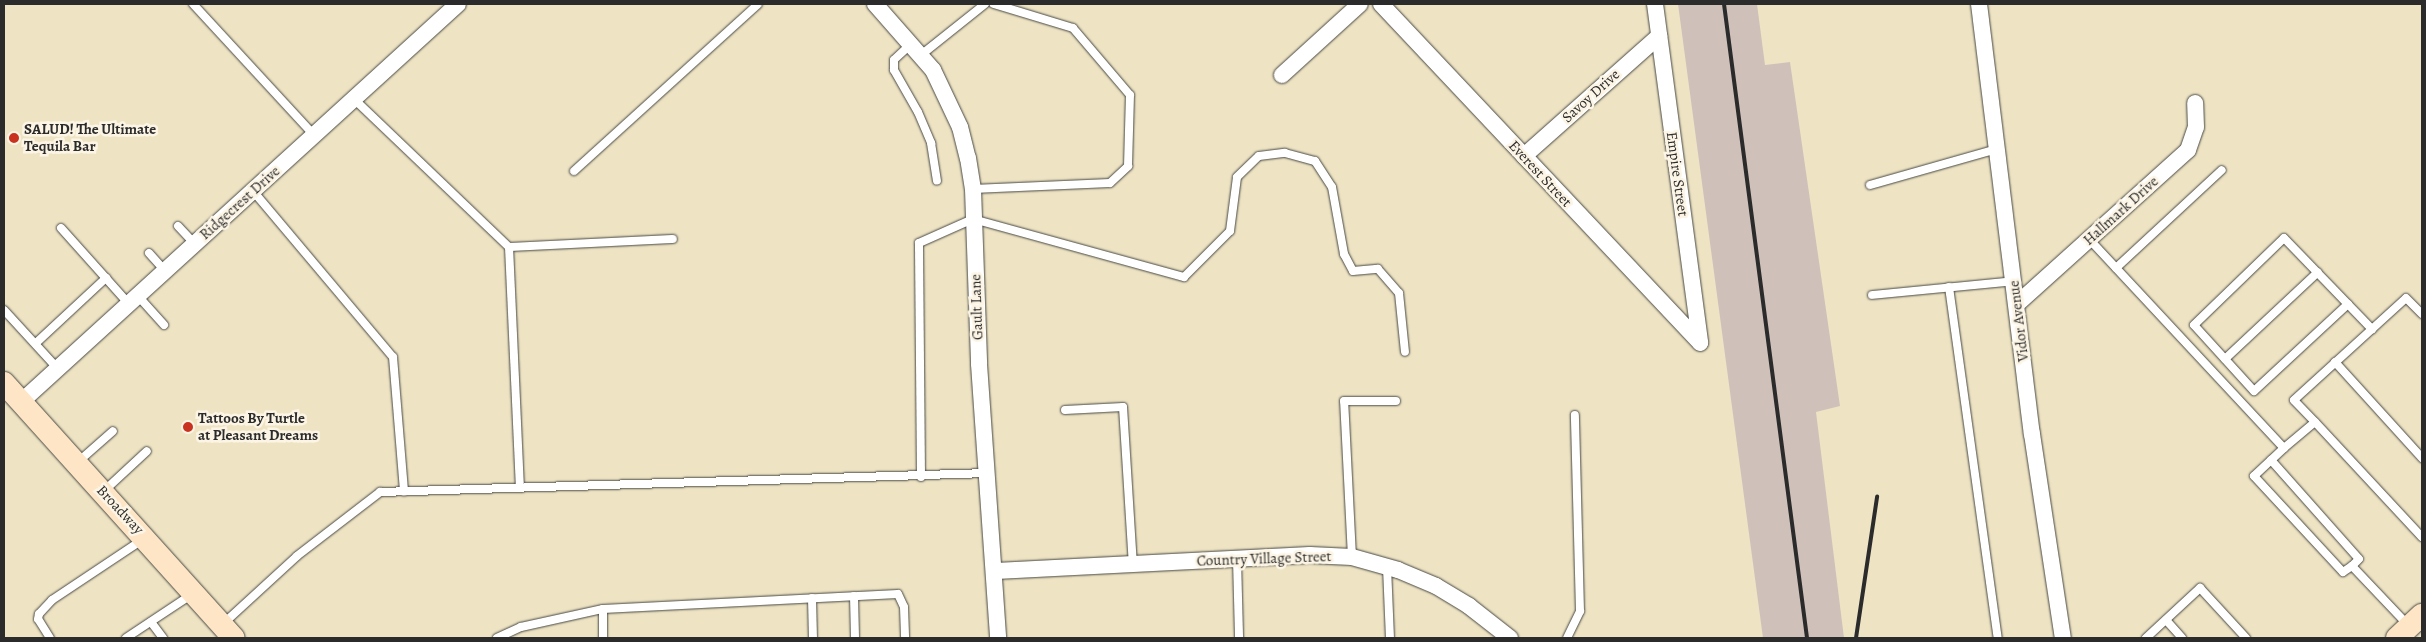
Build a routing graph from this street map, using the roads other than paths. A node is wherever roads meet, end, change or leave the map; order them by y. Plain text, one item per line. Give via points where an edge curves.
1 (193, 4) edge
2 (758, 4) edge
3 (875, 4) edge
4 (985, 4) edge
5 (994, 4) edge
6 (1360, 4) edge
7 (1381, 4) edge
8 (1655, 4) edge
9 (1979, 4) edge
10 (448, 7) edge
11 (1658, 36) junction
12 (916, 49) junction
13 (1282, 76) dead end
14 (354, 99) junction
15 (2195, 103) dead end
16 (314, 135) junction
17 (1998, 149) junction
18 (1524, 156) junction
19 (2222, 170) dead end
20 (574, 171) dead end
21 (938, 181) dead end
22 (1870, 185) dead end
23 (973, 189) junction
24 (253, 191) junction
25 (973, 220) junction
26 (178, 226) dead end
27 (61, 228) dead end
28 (673, 239) dead end
29 (2089, 239) junction
30 (195, 244) junction
31 (509, 247) junction
32 (149, 253) dead end
33 (2116, 268) junction
34 (165, 271) junction
35 (2318, 272) junction
36 (106, 278) junction
37 (2014, 281) junction
38 (1949, 287) junction
39 (1872, 295) dead end
40 (133, 300) junction
41 (2017, 304) junction
42 (2348, 304) junction
43 (4, 310) edge
44 (2422, 314) edge
45 (164, 326) dead end
46 (2372, 329) junction
47 (36, 343) junction
48 (1700, 343) joint
49 (1405, 352) dead end
50 (2225, 359) junction
51 (2335, 362) junction
52 (58, 369) junction
53 (4, 383) edge
54 (1396, 401) dead end
55 (21, 402) junction
56 (1065, 410) dead end
57 (1575, 415) dead end
58 (2315, 422) junction
59 (112, 431) dead end
60 (2284, 448) junction
61 (147, 451) dead end
62 (2422, 458) edge
63 (2271, 460) junction
64 (77, 463) junction
65 (986, 473) junction
66 (921, 477) junction
67 (520, 488) junction
68 (103, 492) junction
69 (404, 492) junction
70 (2422, 537) edge
71 (145, 538) junction
72 (1352, 558) junction
73 (1237, 559) junction
74 (1133, 564) junction
75 (2352, 566) junction
76 (1388, 567) junction
77 (996, 571) junction
78 (195, 593) junction
79 (854, 596) junction
80 (812, 598) junction
81 (603, 608) junction
82 (2166, 620) junction
83 (151, 622) junction
84 (2410, 627) edge
85 (228, 632) edge
86 (50, 638) edge
87 (126, 638) edge
88 (164, 638) edge
89 (497, 638) edge
90 (603, 638) edge
91 (813, 638) edge
92 (855, 638) edge
93 (905, 638) edge
94 (998, 638) edge
95 (1239, 638) edge
96 (1390, 638) edge
97 (1510, 638) edge
98 (1567, 638) edge
99 (1998, 638) edge
100 (2062, 638) edge
101 (2146, 638) edge
102 (2182, 638) edge
103 (2246, 638) edge

1 - 16 lane
2 - 20 lane
3 - 12 street, Gault Lane
4 - 12 lane
5 - 23 lane via 1072,28 1130,95 1128,166 1110,183
6 - 13 street
7 - 18 street, Everest Street
8 - 11 street, Empire Street
9 - 17 street, Vidor Avenue
10 - 14 street, Ridgecrest Drive
11 - 18 street, Savoy Drive
11 - 48 street, Empire Street
12 - 21 lane via 894,60 894,70 918,112 931,144
12 - 23 street, Gault Lane via 933,70 960,127
14 - 16 street, Ridgecrest Drive
14 - 31 lane
15 - 29 street, Hallmark Drive via 2196,127 2188,150
16 - 24 street, Ridgecrest Drive
17 - 22 lane
17 - 37 street, Vidor Avenue
18 - 48 street, Everest Street
19 - 33 lane
23 - 25 street, Gault Lane
24 - 30 street, Ridgecrest Drive
24 - 69 lane via 393,357
25 - 49 lane via 1184,277 1230,231 1237,177 1259,156 1285,152 1315,161 1332,186 1344,254 1353,270 1378,269 1399,293
25 - 65 street, Gault Lane
25 - 66 lane via 919,244
26 - 30 lane
27 - 36 lane
28 - 31 lane
29 - 33 lane
29 - 41 street, Hallmark Drive
30 - 34 street, Ridgecrest Drive
31 - 67 lane
32 - 34 lane
33 - 60 lane
34 - 40 street, Ridgecrest Drive
35 - 42 lane
35 - 50 lane
35 - 50 lane via 2284,238 2194,325
36 - 40 lane
36 - 47 lane
37 - 38 lane
37 - 41 street, Vidor Avenue
38 - 39 lane
38 - 99 lane
40 - 45 lane
40 - 52 street, Ridgecrest Drive
41 - 100 street, Vidor Avenue
42 - 46 lane
42 - 50 lane via 2254,391
43 - 47 lane
44 - 46 lane via 2406,298
46 - 51 lane
47 - 52 lane
51 - 58 lane via 2294,400
51 - 62 lane
52 - 55 street, Ridgecrest Drive
53 - 55 main road, Broadway
54 - 72 lane via 1344,401
55 - 64 main road, Broadway
56 - 74 lane via 1123,407
57 - 98 lane via 1580,611
58 - 60 lane
58 - 70 lane
59 - 64 lane
60 - 63 lane
61 - 68 lane
63 - 75 lane via 2359,559
63 - 75 lane via 2254,476 2343,572
64 - 68 main road, Broadway
65 - 66 lane
65 - 77 street, Gault Lane
66 - 67 lane
67 - 69 lane
68 - 71 main road, Broadway
69 - 85 lane via 380,492 297,556
71 - 78 main road, Broadway
71 - 86 lane via 52,600 38,619
72 - 73 street, Country Village Street via 1310,555
72 - 76 street, Country Village Street
73 - 74 street, Country Village Street
73 - 95 lane
74 - 77 street, Country Village Street
75 - 84 lane
76 - 96 lane
76 - 97 street, Country Village Street via 1436,586 1469,606
77 - 94 street, Gault Lane
78 - 83 lane
78 - 85 main road, Broadway
79 - 80 lane
79 - 92 lane
79 - 93 lane via 898,594 904,608
80 - 81 lane
80 - 91 lane
81 - 89 lane via 522,627
81 - 90 lane
82 - 101 lane
82 - 102 lane
82 - 103 lane via 2200,588
83 - 87 lane
83 - 88 lane

